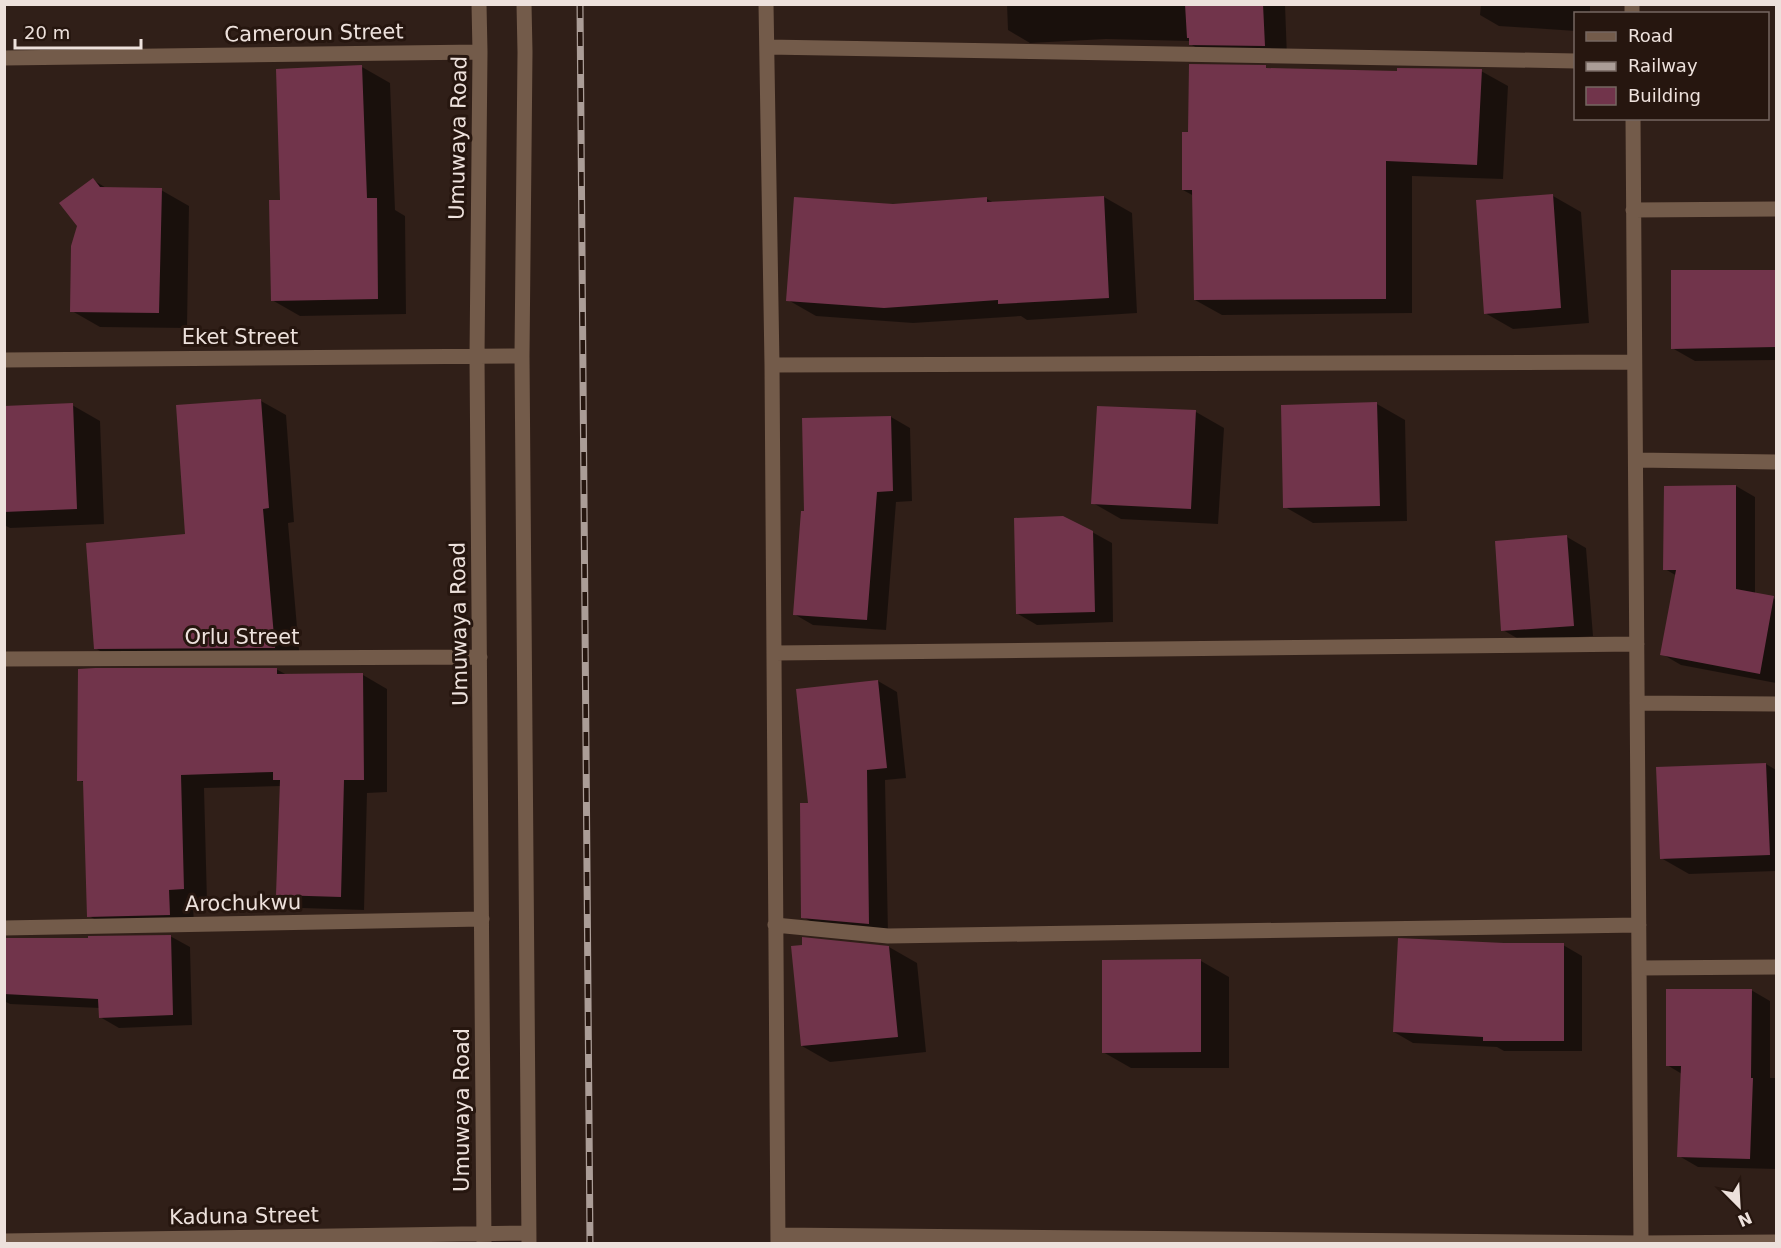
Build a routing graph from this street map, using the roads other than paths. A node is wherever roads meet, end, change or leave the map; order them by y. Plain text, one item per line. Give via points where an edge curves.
1 (478, 4) edge
2 (524, 4) edge
3 (766, 4) edge
4 (767, 47) junction
5 (480, 52) junction
6 (4, 58) edge
7 (1574, 61) edge
8 (1633, 120) edge
9 (1776, 209) edge
10 (1634, 210) junction
11 (522, 356) junction
12 (477, 357) junction
13 (4, 360) edge
14 (1634, 362) junction
15 (772, 365) junction
16 (1635, 460) junction
17 (1776, 462) edge
18 (1637, 644) junction
19 (774, 653) junction
20 (480, 657) junction
21 (4, 659) edge
22 (1637, 703) junction
23 (1776, 704) edge
24 (482, 919) junction
25 (775, 925) junction
26 (1639, 925) junction
27 (4, 928) edge
28 (1776, 967) edge
29 (1640, 968) junction
30 (484, 1238) edge
31 (529, 1238) edge
32 (778, 1239) edge
33 (4, 1241) edge
34 (1776, 1242) edge
35 (1641, 1243) edge

1 - 5 street, Umuwaya Road
2 - 11 street
3 - 4 street
4 - 7 street
4 - 15 street
5 - 6 street, Cameroun Street
5 - 12 street, Umuwaya Road
8 - 10 street
9 - 10 street
10 - 14 street
11 - 12 street, Eket Street
11 - 31 street
12 - 13 street, Eket Street
12 - 20 street, Umuwaya Road
14 - 15 street
14 - 16 street
15 - 19 street
16 - 17 street
16 - 18 street
18 - 19 street
18 - 22 street
19 - 25 street
20 - 21 street, Orlu Street
20 - 24 street, Umuwaya Road
22 - 23 street
22 - 26 street
24 - 27 street, Arochukwu
24 - 30 street, Umuwaya Road
25 - 26 street via 888,936
25 - 32 street
26 - 29 street
28 - 29 street
29 - 35 street
30 - 31 street, Kaduna Street
30 - 33 street, Kaduna Street
32 - 35 street
34 - 35 street

